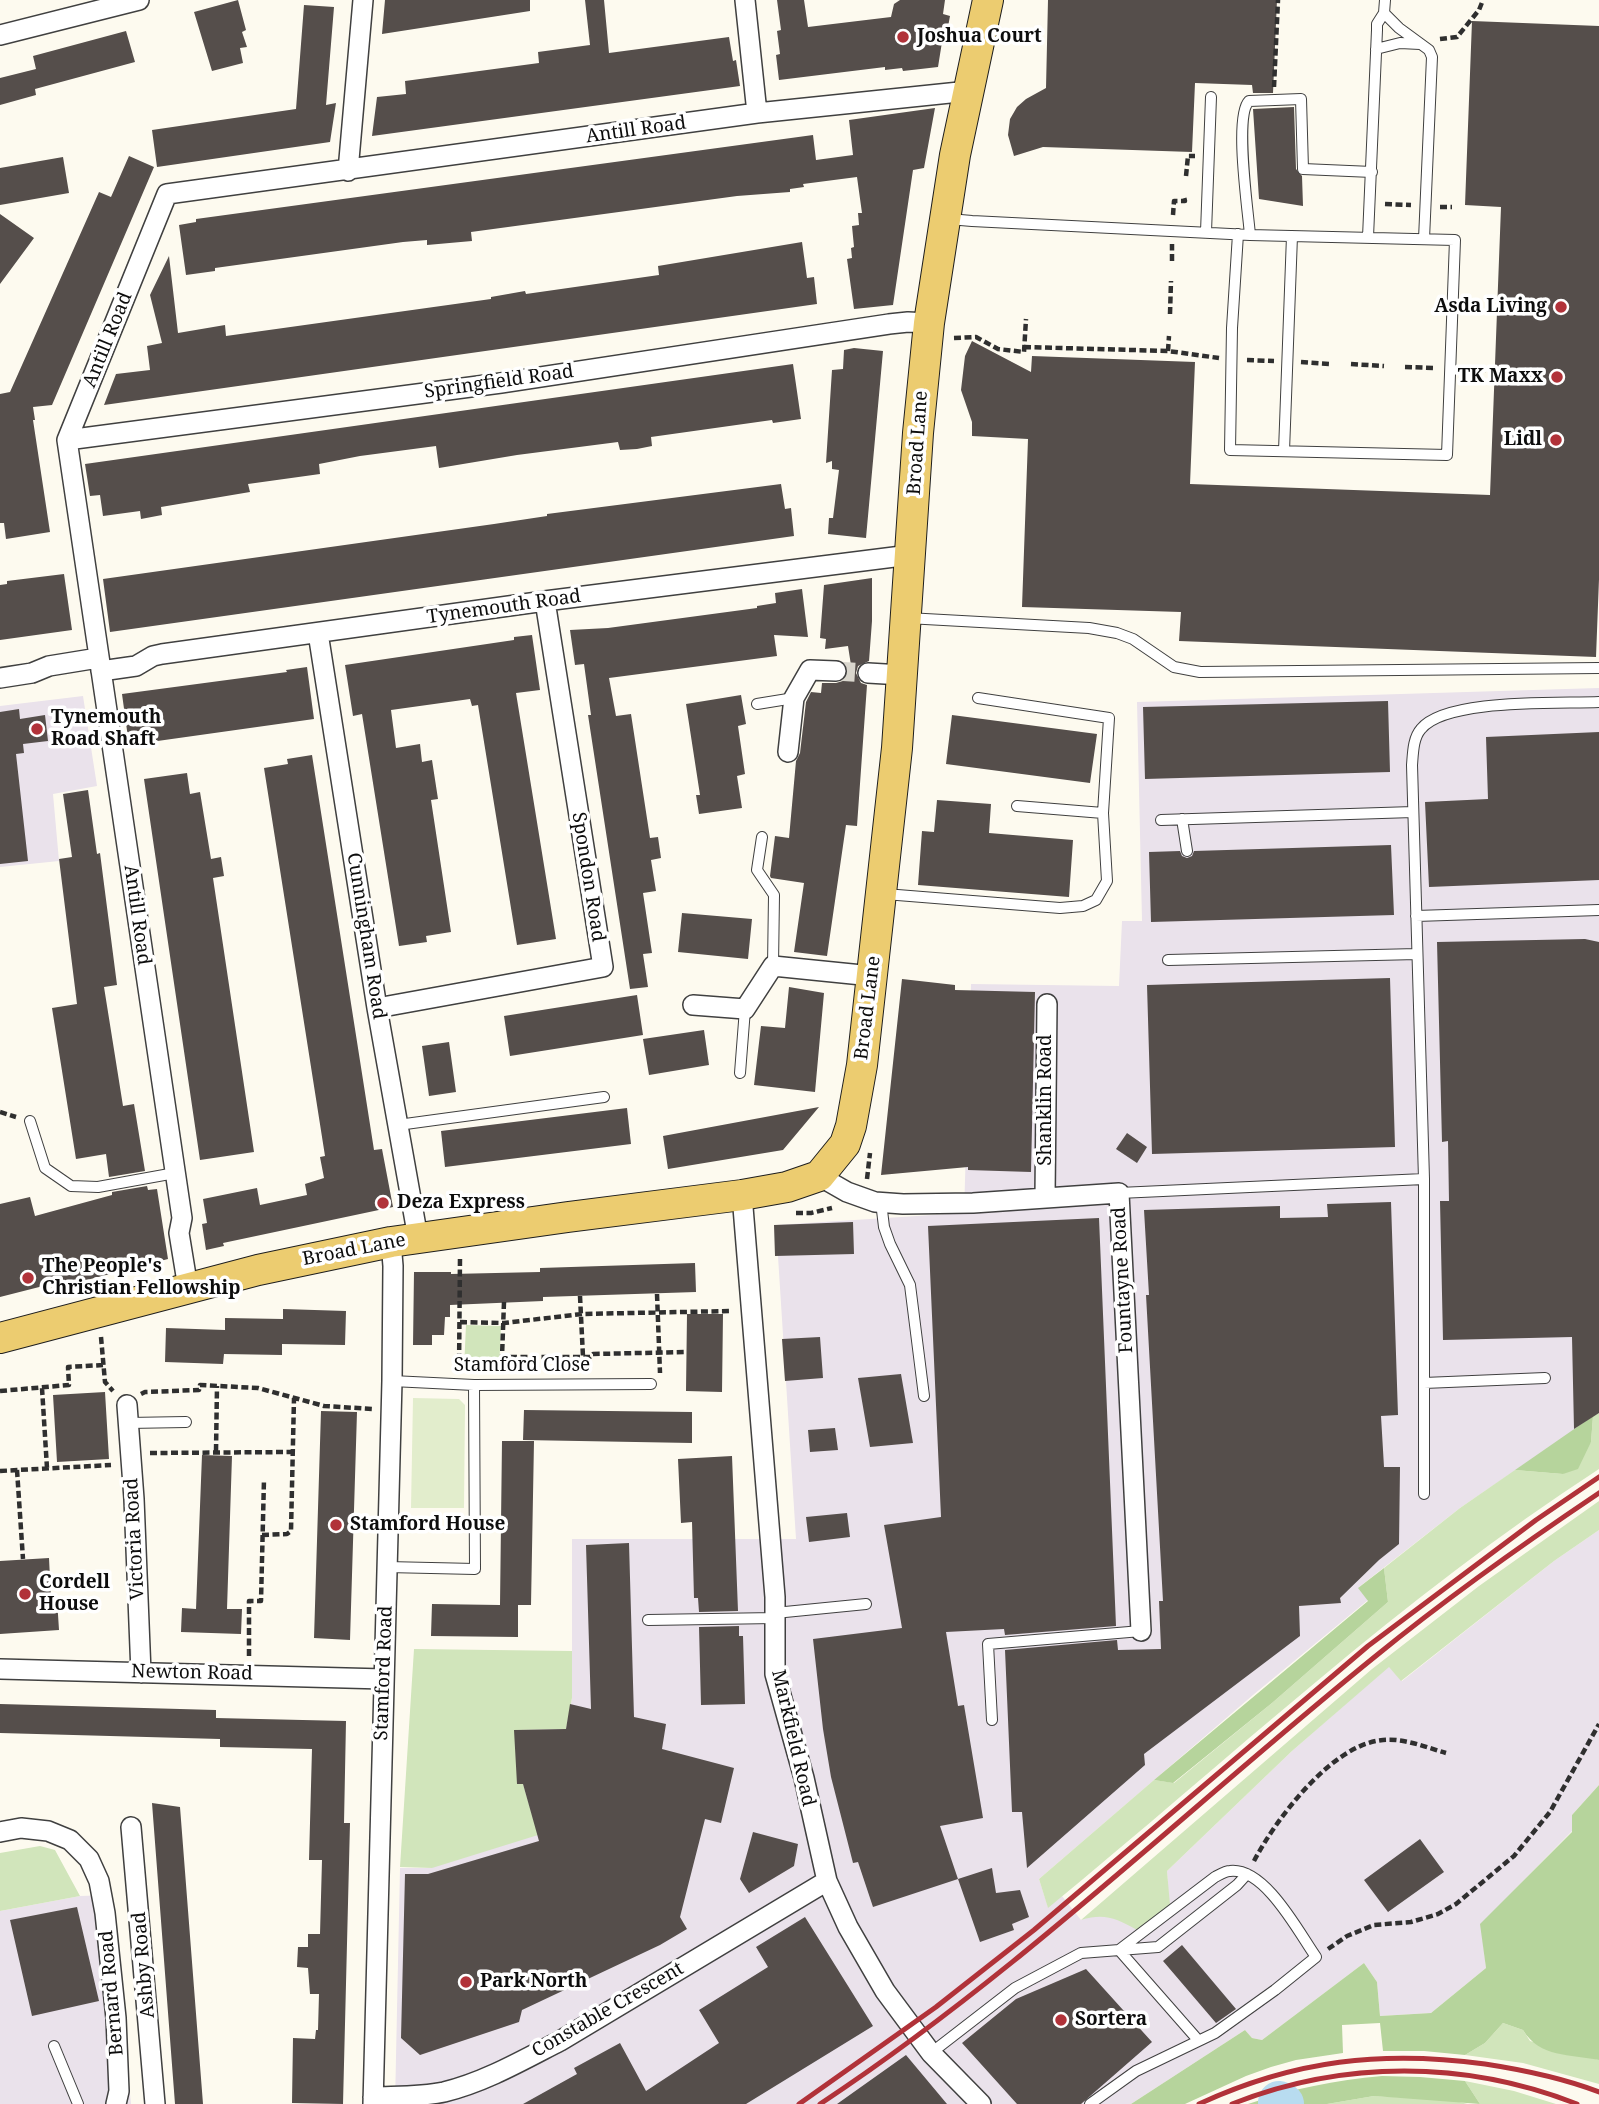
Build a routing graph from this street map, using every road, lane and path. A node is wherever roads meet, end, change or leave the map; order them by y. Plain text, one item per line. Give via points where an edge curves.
1 (138, 0) edge
2 (363, 0) edge
3 (745, 0) edge
4 (988, 0) edge
5 (1385, 0) edge
6 (1483, 0) edge
7 (1384, 13) junction
8 (0, 34) edge
9 (1420, 43) junction
10 (1376, 49) junction
11 (969, 91) junction
12 (1211, 97) dead end
13 (757, 113) junction
14 (1195, 156) dead end
15 (348, 171) junction
16 (1372, 172) junction
17 (1186, 176) dead end
18 (1184, 197) dead end
19 (1380, 204) dead end
20 (1413, 205) dead end
21 (1173, 215) dead end
22 (946, 218) junction
23 (1206, 232) junction
24 (1238, 234) junction
25 (1250, 235) junction
26 (1292, 236) junction
27 (1368, 237) junction
28 (1423, 239) junction
29 (1172, 241) dead end
30 (1172, 261) dead end
31 (1171, 281) dead end
32 (1170, 314) dead end
33 (1026, 319) dead end
34 (942, 331) junction
35 (1169, 336) dead end
36 (1024, 347) junction
37 (1168, 351) junction
38 (1222, 359) dead end
39 (1243, 360) dead end
40 (1277, 361) dead end
41 (1297, 362) dead end
42 (1330, 364) dead end
43 (1351, 364) dead end
44 (1384, 366) dead end
45 (1405, 367) dead end
46 (1438, 368) dead end
47 (1464, 369) dead end
48 (1486, 370) dead end
49 (67, 440) junction
50 (1284, 451) junction
51 (910, 555) junction
52 (545, 601) junction
53 (906, 618) junction
54 (318, 633) junction
55 (99, 665) junction
56 (1599, 668) edge
57 (835, 671) tunnel mouth
58 (868, 673) tunnel mouth
59 (902, 675) junction
60 (0, 678) edge
61 (794, 698) junction
62 (978, 698) dead end
63 (1599, 702) edge
64 (757, 704) dead end
65 (788, 752) dead end
66 (1017, 806) dead end
67 (1413, 812) junction
68 (1103, 813) junction
69 (1182, 819) junction
70 (1161, 820) dead end
71 (762, 837) dead end
72 (1187, 851) dead end
73 (881, 893) junction
74 (1599, 910) edge
75 (1416, 916) junction
76 (1417, 954) junction
77 (1168, 960) dead end
78 (773, 966) junction
79 (872, 976) junction
80 (1047, 1004) dead end
81 (692, 1005) dead end
82 (377, 1009) junction
83 (745, 1009) junction
84 (740, 1073) dead end
85 (604, 1097) dead end
86 (30, 1121) dead end
87 (398, 1125) junction
88 (175, 1173) junction
89 (820, 1176) junction
90 (1424, 1179) junction
91 (1119, 1193) junction
92 (742, 1195) junction
93 (1045, 1196) junction
94 (881, 1202) junction
95 (835, 1207) dead end
96 (788, 1213) dead end
97 (460, 1232) junction
98 (405, 1240) junction
99 (188, 1288) junction
100 (657, 1294) dead end
101 (580, 1296) dead end
102 (504, 1303) dead end
103 (752, 1311) junction
104 (99, 1312) junction
105 (658, 1312) junction
106 (582, 1314) junction
107 (460, 1322) junction
108 (504, 1323) junction
109 (0, 1338) edge
110 (659, 1352) junction
111 (686, 1352) dead end
112 (583, 1357) junction
113 (103, 1365) junction
114 (1545, 1378) dead end
115 (392, 1381) junction
116 (1424, 1383) junction
117 (459, 1384) junction
118 (651, 1384) joint
119 (474, 1385) junction
120 (217, 1386) junction
121 (42, 1388) junction
122 (0, 1391) edge
123 (924, 1396) dead end
124 (294, 1398) junction
125 (391, 1410) junction
126 (127, 1414) junction
127 (186, 1422) dead end
128 (216, 1451) junction
129 (293, 1452) junction
130 (131, 1459) junction
131 (47, 1468) junction
132 (17, 1470) junction
133 (0, 1471) edge
134 (264, 1479) dead end
135 (1424, 1494) dead end
136 (262, 1535) junction
137 (23, 1559) dead end
138 (387, 1567) junction
139 (866, 1604) dead end
140 (775, 1616) junction
141 (648, 1620) dead end
142 (1141, 1631) joint
143 (0, 1670) edge
144 (141, 1673) junction
145 (249, 1674) junction
146 (384, 1679) junction
147 (992, 1720) dead end
148 (1599, 1724) edge
149 (1446, 1753) dead end
150 (131, 1827) dead end
151 (0, 1832) edge
152 (1247, 1874) junction
153 (827, 1881) junction
154 (1119, 1950) junction
155 (1316, 1957) junction
156 (1199, 2040) junction
157 (54, 2046) dead end
158 (931, 2053) junction
159 (373, 2100) edge
160 (975, 2102) edge
161 (78, 2104) edge
162 (116, 2104) edge
163 (155, 2104) edge
164 (1090, 2104) edge

1 - 8 street
2 - 15 street
3 - 13 street
4 - 11 main road, Broad Lane
5 - 7 lane
6 - 9 path via 1457,37
7 - 9 lane
7 - 10 lane via 1377,24
9 - 10 lane
9 - 28 lane via 1432,57
10 - 16 lane
11 - 13 street, Antill Road
11 - 22 main road, Broad Lane
12 - 23 lane
13 - 15 street, Antill Road
14 - 17 path via 1188,156
15 - 49 street, Antill Road via 167,194
16 - 25 lane via 1303,169 1301,99 1249,101 1242,112 1242,140
16 - 27 lane
18 - 21 path via 1185,201 1174,201
19 - 20 path
22 - 23 lane
22 - 34 main road, Broad Lane
23 - 24 lane
24 - 25 lane
24 - 50 lane via 1230,450
25 - 26 lane
26 - 27 lane
26 - 50 lane
27 - 28 lane
28 - 50 lane via 1455,240 1447,455
29 - 30 path
31 - 32 path
33 - 36 path
34 - 36 path via 976,337 1013,352 1024,352
34 - 49 street, Springfield Road via 889,324 501,383
34 - 51 main road, Broad Lane via 918,433
35 - 37 path
36 - 37 path
37 - 38 path
39 - 40 path
41 - 42 path
43 - 44 path
45 - 46 path
47 - 48 path
49 - 55 street, Antill Road
51 - 52 street, Tynemouth Road
51 - 53 main road, Broad Lane
52 - 54 street, Tynemouth Road
52 - 82 street, Spondon Road via 603,967
53 - 56 lane via 1117,633 1174,667 1200,672
53 - 59 main road, Broad Lane
54 - 55 street, Tynemouth Road via 153,656 136,666
54 - 82 street, Cunningham Road
55 - 60 street, Tynemouth Road via 49,666
55 - 88 street, Antill Road
57 - 61 street via 810,670
58 - 59 street
59 - 73 main road, Broad Lane
61 - 64 lane
61 - 65 street
62 - 68 lane via 1109,718
63 - 67 lane via 1468,707 1438,716 1421,729 1413,744
66 - 68 lane
67 - 69 lane
67 - 75 lane
68 - 73 lane via 1107,881 1096,900 1083,906
69 - 70 lane
69 - 72 lane
71 - 78 lane via 757,870 774,895
73 - 79 main road, Broad Lane
74 - 75 lane
75 - 76 lane
76 - 77 lane
76 - 90 lane
78 - 79 street
78 - 83 street
79 - 89 main road, Broad Lane via 851,1126 845,1144
80 - 93 street, Shanklin Road
81 - 83 street
82 - 87 street, Cunningham Road
83 - 84 lane
85 - 87 lane
86 - 88 lane via 45,1168 71,1186
87 - 98 street, Cunningham Road
88 - 99 street, Antill Road
89 - 92 main road, Broad Lane
89 - 94 street, Fountayne Road via 854,1195
90 - 91 lane
90 - 116 lane
91 - 93 street, Fountayne Road
91 - 142 street, Fountayne Road
92 - 97 main road, Broad Lane
92 - 103 street, Markfield Road
93 - 94 street, Fountayne Road via 973,1203
94 - 123 lane via 887,1236 910,1285
95 - 96 path
97 - 98 main road, Broad Lane
97 - 107 path
98 - 99 main road, Broad Lane
98 - 115 street, Stamford Road via 393,1266
99 - 104 main road, Broad Lane
100 - 105 path
101 - 106 path
102 - 108 path
103 - 105 path
103 - 140 street, Markfield Road
104 - 109 main road, Broad Lane
104 - 113 path
105 - 106 path
105 - 110 path
106 - 108 path
106 - 112 path
107 - 108 path
107 - 117 path
108 - 112 path via 502,1357
110 - 111 path
110 - 112 path
110 - 118 path via 660,1385
113 - 121 path via 68,1367 69,1385
113 - 126 path via 104,1382
114 - 116 lane
115 - 117 lane, Stamford Close
115 - 125 street, Stamford Road
116 - 135 lane
117 - 119 lane, Stamford Close
118 - 119 lane, Stamford Close
119 - 138 lane via 475,1569
120 - 124 path via 258,1388
120 - 126 path via 145,1392
120 - 128 path
121 - 122 path
121 - 131 path
124 - 125 path via 324,1406
124 - 129 path
125 - 138 street, Stamford Road
126 - 127 lane
126 - 130 street, Victoria Road
128 - 129 path
128 - 130 path
129 - 136 path via 291,1531
130 - 131 path
130 - 144 street, Victoria Road
131 - 132 path
132 - 133 path
132 - 137 path
134 - 136 path
136 - 145 path via 261,1601 249,1601
138 - 146 street, Stamford Road
139 - 140 lane
140 - 141 lane
140 - 153 street, Markfield Road via 775,1674
142 - 147 lane via 988,1644
143 - 144 street, Newton Road
144 - 145 street, Newton Road
145 - 146 street, Newton Road
146 - 159 street, Stamford Road
148 - 155 path via 1549,1812 1514,1856 1438,1914 1365,1929
149 - 152 path via 1410,1742 1382,1740 1357,1747 1301,1792 1269,1833
150 - 163 street, Ashby Road
151 - 162 street, Bernard Road via 21,1828 48,1831 70,1840 89,1859 99,1881 116,2018
152 - 154 lane via 1229,1871 1214,1877
152 - 154 lane via 1158,1947
152 - 155 lane via 1276,1898
153 - 158 street, Markfield Road via 885,1991
153 - 159 street, Constable Crescent via 517,2063 444,2092
154 - 156 lane
154 - 158 lane via 1081,1954 1015,1988
155 - 156 lane
156 - 164 lane via 1136,2071
157 - 161 lane
158 - 160 street, Markfield Road

